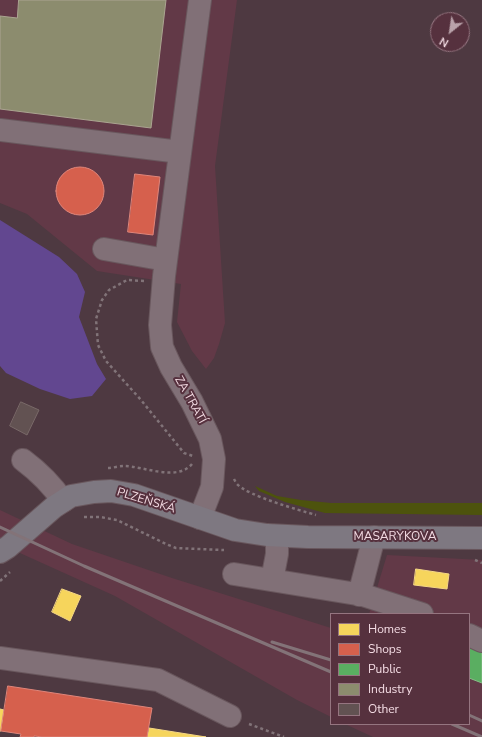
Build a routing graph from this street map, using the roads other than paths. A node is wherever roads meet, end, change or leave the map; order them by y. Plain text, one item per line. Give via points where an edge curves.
1 (200, 0) edge
2 (0, 130) edge
3 (180, 152) junction
4 (104, 249) dead end
5 (158, 259) junction
6 (24, 460) dead end
7 (63, 501) junction
8 (200, 518) junction
9 (277, 536) junction
10 (308, 537) joint
11 (374, 537) junction
12 (482, 538) edge
13 (0, 552) edge
14 (234, 574) dead end
15 (272, 580) junction
16 (359, 594) junction
17 (419, 613) edge
18 (470, 635) edge
19 (482, 641) edge
20 (0, 658) edge
21 (230, 716) road end

1 - 3 street, ZA TRATÍ
2 - 3 street
3 - 5 street, ZA TRATÍ
4 - 5 street
5 - 8 street, ZA TRATÍ via 164,282 160,326 162,346 210,439 214,459 212,487
6 - 7 street
7 - 8 main road, PLZEŇSKÁ via 71,496 111,491 134,495
7 - 13 main road, PLZEŇSKÁ
8 - 9 main road, PLZEŇSKÁ via 236,530
9 - 10 main road, PLZEŇSKÁ
9 - 15 street via 277,554
10 - 11 main road, MASARYKOVA
11 - 12 main road, MASARYKOVA
11 - 16 street
14 - 15 street
15 - 16 street
16 - 17 street
18 - 19 street
20 - 21 street via 158,680

